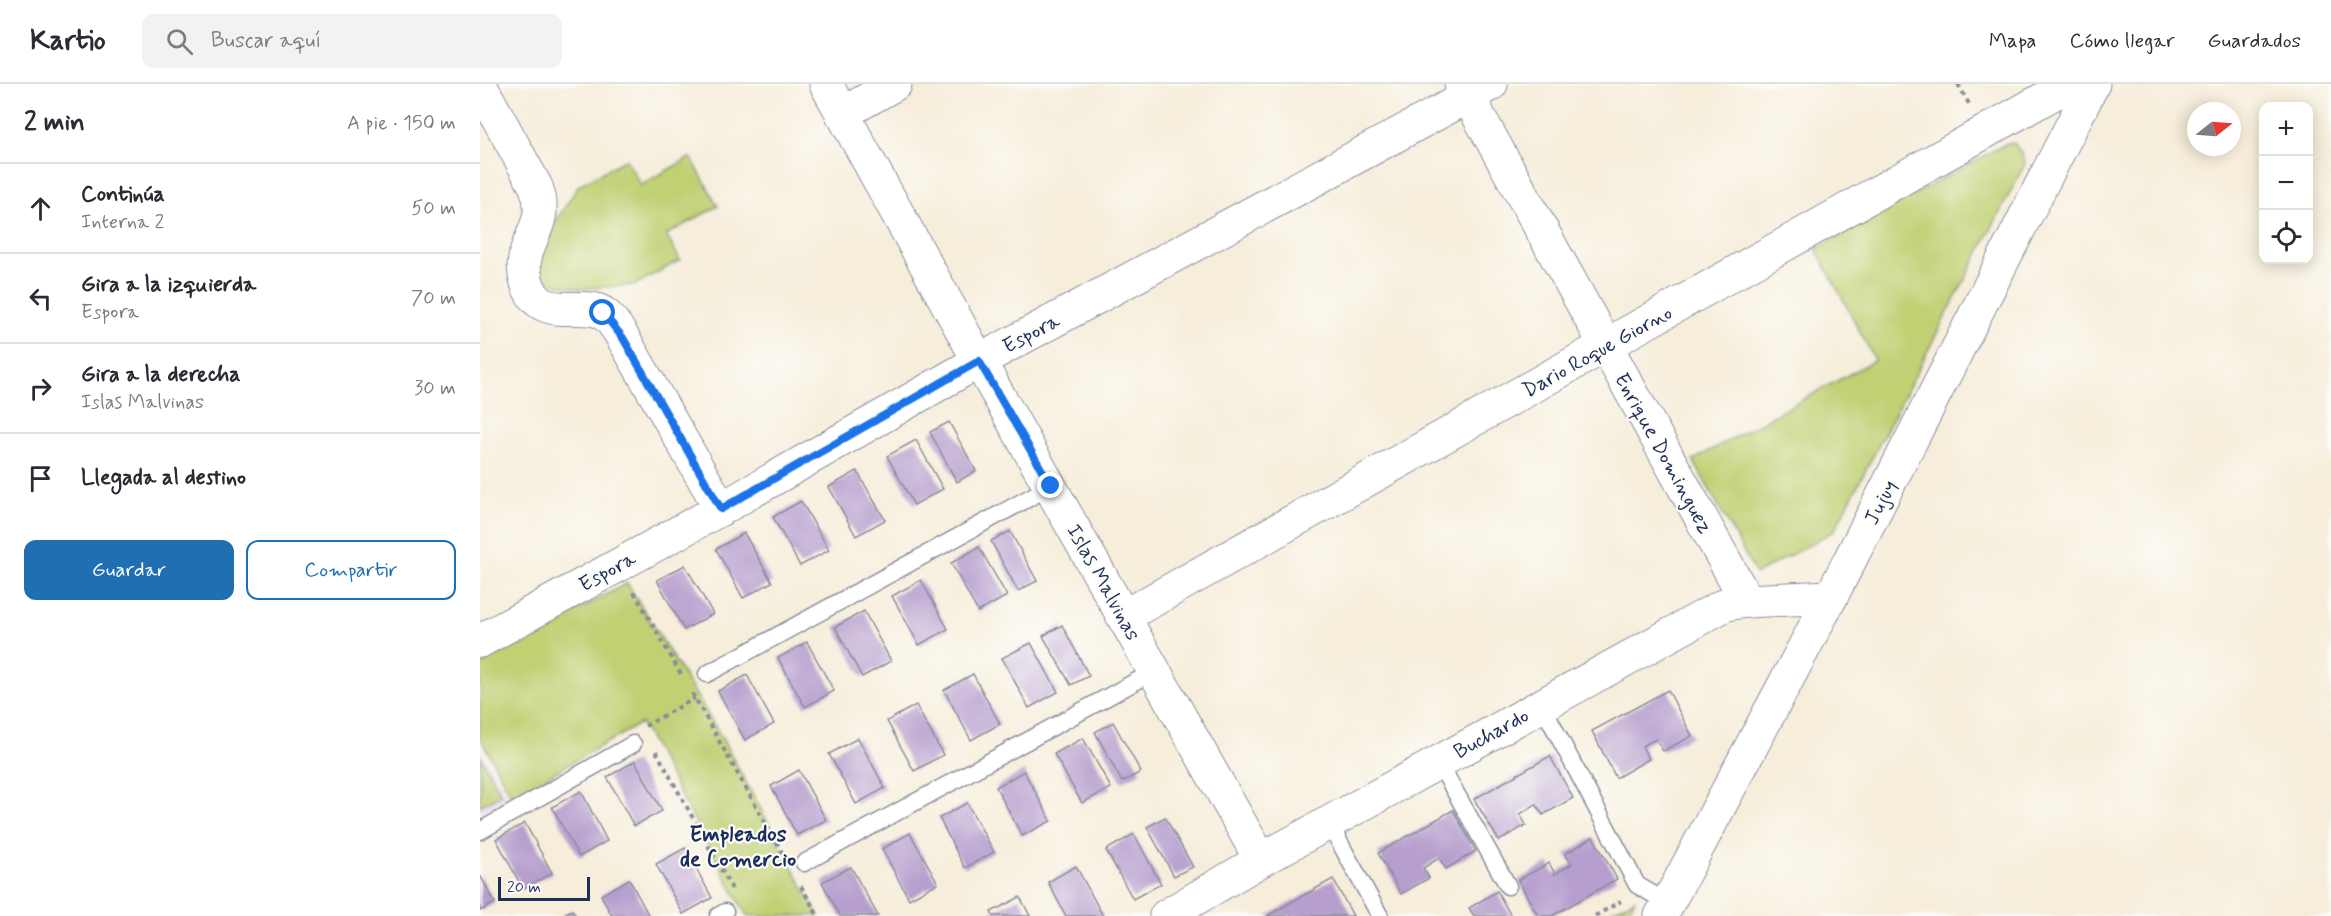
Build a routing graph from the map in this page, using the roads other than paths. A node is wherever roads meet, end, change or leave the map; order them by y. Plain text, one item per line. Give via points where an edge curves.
1 (480, 84) edge
2 (826, 84) edge
3 (895, 84) edge
4 (2070, 84) edge
5 (2093, 84) edge
6 (1473, 88) edge
7 (842, 114) junction
8 (1605, 346) junction
9 (979, 361) junction
10 (1051, 486) junction
11 (721, 509) junction
12 (1831, 597) junction
13 (1747, 601) junction
14 (1123, 617) junction
15 (480, 641) edge
16 (1153, 672) junction
17 (706, 674) dead end
18 (1542, 705) junction
19 (633, 744) dead end
20 (1439, 763) junction
21 (1329, 823) junction
22 (480, 831) edge
23 (1261, 860) junction
24 (796, 863) road end
25 (1508, 886) dead end
26 (1664, 910) edge
27 (1166, 916) edge
28 (1380, 916) edge

1 - 11 street via 542,200 542,212 525,261 525,278 531,293 557,309 594,310 611,321
2 - 7 street, Islas Malvinas
3 - 7 street
4 - 8 street, Dario Roque Giorno
5 - 12 street, Jujuy
6 - 8 street, Enrique Dominguez
6 - 9 street, Espora
7 - 9 street, Islas Malvinas
8 - 13 street, Enrique Dominguez
8 - 14 street, Dario Roque Giorno
9 - 10 street, Islas Malvinas
9 - 11 street, Espora
10 - 14 street, Islas Malvinas
10 - 17 lane
11 - 15 street, Espora
12 - 13 street, Buchardo
12 - 26 street, Jujuy
13 - 18 street, Buchardo via 1726,604
14 - 16 street, Islas Malvinas
16 - 23 street, Islas Malvinas
16 - 24 lane
18 - 20 street, Buchardo
18 - 26 lane via 1637,885
19 - 22 lane
20 - 21 street, Buchardo
20 - 25 lane
21 - 23 street, Buchardo
21 - 28 lane
23 - 27 street, Buchardo

